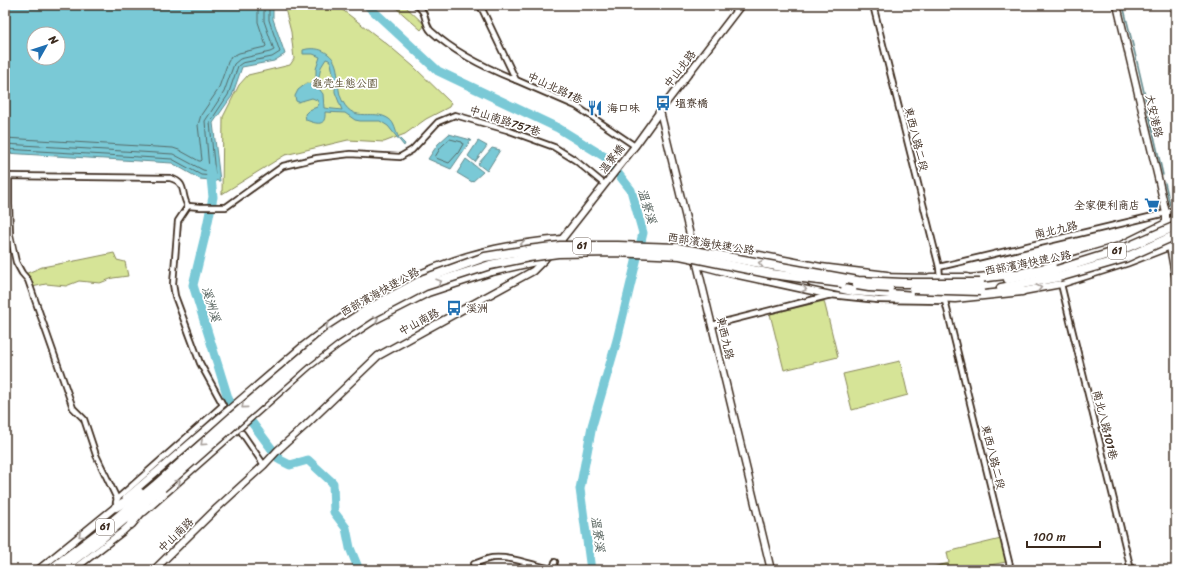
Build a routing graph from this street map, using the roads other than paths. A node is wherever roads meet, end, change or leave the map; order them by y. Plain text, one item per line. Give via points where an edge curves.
1 (416, 5) edge
2 (479, 5) edge
3 (742, 5) edge
4 (873, 5) edge
5 (1117, 5) edge
6 (516, 80) junction
7 (660, 110) junction
8 (634, 146) junction
9 (7, 176) edge
10 (604, 184) junction
11 (188, 206) junction
12 (1176, 209) edge
13 (1166, 214) junction
14 (1176, 218) edge
15 (1166, 223) junction
16 (1176, 226) edge
17 (1176, 235) edge
18 (562, 239) junction
19 (691, 240) junction
20 (1176, 244) edge
21 (1170, 247) junction
22 (544, 260) junction
23 (698, 265) junction
24 (778, 266) junction
25 (939, 267) junction
26 (772, 274) junction
27 (1014, 274) junction
28 (1059, 277) junction
29 (940, 278) junction
30 (1176, 280) edge
31 (980, 287) junction
32 (1022, 292) junction
33 (831, 295) junction
34 (945, 301) junction
35 (712, 325) junction
36 (240, 430) junction
37 (264, 465) junction
38 (160, 485) junction
39 (116, 503) junction
40 (131, 524) junction
41 (555, 562) dead end
42 (38, 570) edge
43 (50, 570) edge
44 (62, 570) edge
45 (73, 570) edge
46 (154, 570) edge
47 (474, 570) edge
48 (771, 570) edge
49 (1011, 570) edge
50 (1131, 570) edge

1 - 6 street via 422,11 429,30 449,45 484,67
2 - 6 street, 中山北路1巷
3 - 7 street, 中山北路
4 - 25 street, 東西八路二段
5 - 13 street, 大安港路
6 - 8 street, 中山北路1巷 via 576,106
7 - 8 street, 中山北路
7 - 19 street, 東西九路
8 - 10 street, 溫寮橋
9 - 11 street via 170,178 181,184
9 - 39 street via 10,235 16,262 28,280 73,408 84,419
10 - 11 street, 中山南路757巷 via 575,160 554,147 455,115 438,122 412,150 400,157 350,154 316,158 283,166 226,207
10 - 18 street, 中山南路
11 - 39 street via 178,221 173,284 200,363 223,405
12 - 13 street, 南北九路
13 - 15 street, 大安港路
13 - 25 street, 南北九路
14 - 15 street
15 - 21 street, 大安港路
15 - 27 street via 1119,246
16 - 28 highway, 西部濱海快速公路 / 61, bridge
17 - 28 highway, 西部濱海快速公路 / 61, bridge via 1125,258
18 - 22 street, 中山南路
18 -> 39 street via 533,242 464,257 418,274 358,306 327,327
19 - 23 street, 東西九路
19 - 29 street via 821,266 895,276
20 - 21 street
21 - 28 street via 1127,263
21 - 30 street, 大安港路
36 -> 22 street via 257,411 309,366 373,321 428,293 492,272
22 - 37 street, 中山南路 via 533,271 378,356
23 -> 33 street
23 - 35 street, 東西九路
24 - 27 highway via 875,278 964,280
24 - 31 highway, 西部濱海快速公路 / 61, bridge via 858,281
24 -> 38 highway, 西部濱海快速公路 / 61, bridge via 678,248 618,246 560,246 485,257 424,279 368,309 331,333 232,416
25 - 29 street, 東西八路二段
26 - 31 highway, 西部濱海快速公路 / 61, bridge via 869,287
26 - 32 highway via 853,291 914,296 955,298
38 -> 26 highway, 西部濱海快速公路 / 61, bridge via 335,338 370,315 426,286 490,265 529,256 558,253 680,255
27 - 29 street
28 - 31 highway, 西部濱海快速公路 / 61 via 1004,280
32 -> 28 street
28 - 50 street, 南北八路101巷
32 - 34 street
33 - 34 street via 878,300
33 - 35 street
34 - 49 street, 東西八路二段
35 - 48 street, 東西九路
36 - 37 street
40 -> 36 street
37 - 46 street, 中山南路
38 - 39 highway
38 - 40 highway
38 - 43 highway, 西部濱海快速公路 / 61
38 - 44 highway, 西部濱海快速公路 / 61 via 100,540
39 -> 42 street
40 - 45 street
41 - 47 street via 553,569 508,558 492,558 474,564

